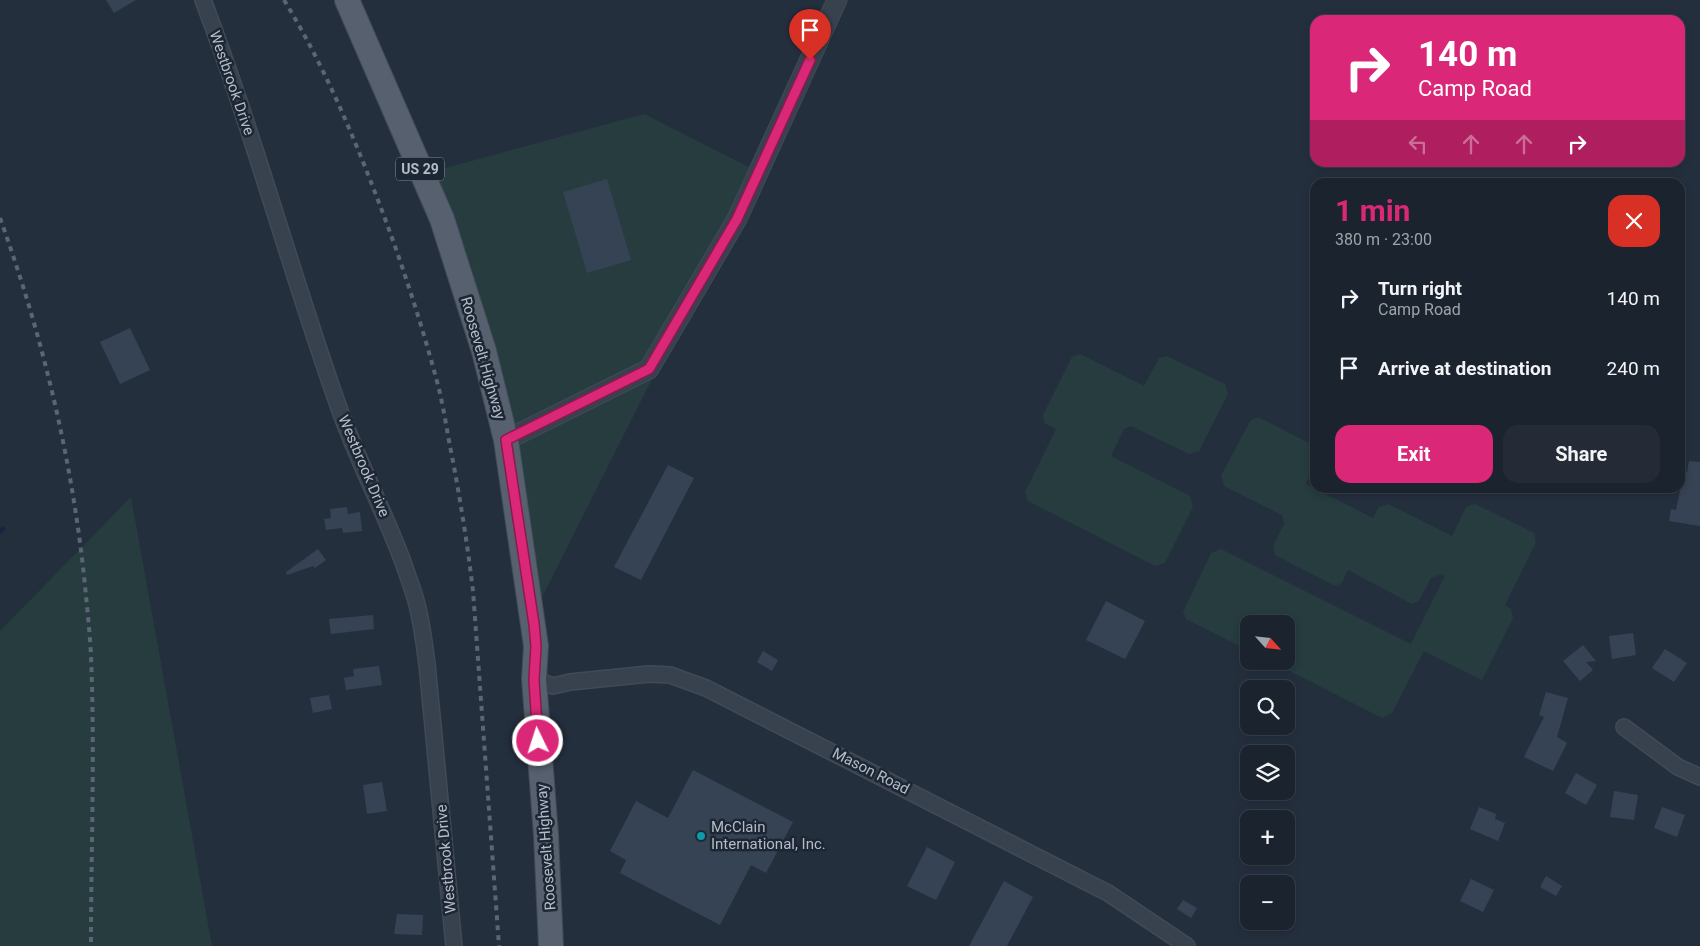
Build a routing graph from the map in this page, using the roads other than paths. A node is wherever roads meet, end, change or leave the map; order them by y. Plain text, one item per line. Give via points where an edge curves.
1 (203, 0) edge
2 (347, 0) edge
3 (837, 0) edge
4 (506, 440) junction
5 (534, 680) junction
6 (1624, 727) dead end
7 (1700, 777) edge
8 (454, 946) edge
9 (552, 946) edge
10 (1187, 946) edge

1 - 8 street, Westbrook Drive via 230,72 340,409 393,533 416,599 426,655
2 - 4 main road, Roosevelt Highway / US 29 via 442,218 484,351
3 - 4 street via 737,219 649,369
4 - 5 main road, Roosevelt Highway / US 29 via 534,624
5 - 9 main road, Roosevelt Highway / US 29
5 - 10 street, Mason Road via 553,686 649,674 670,675 706,688 1108,893
6 - 7 street via 1678,766

